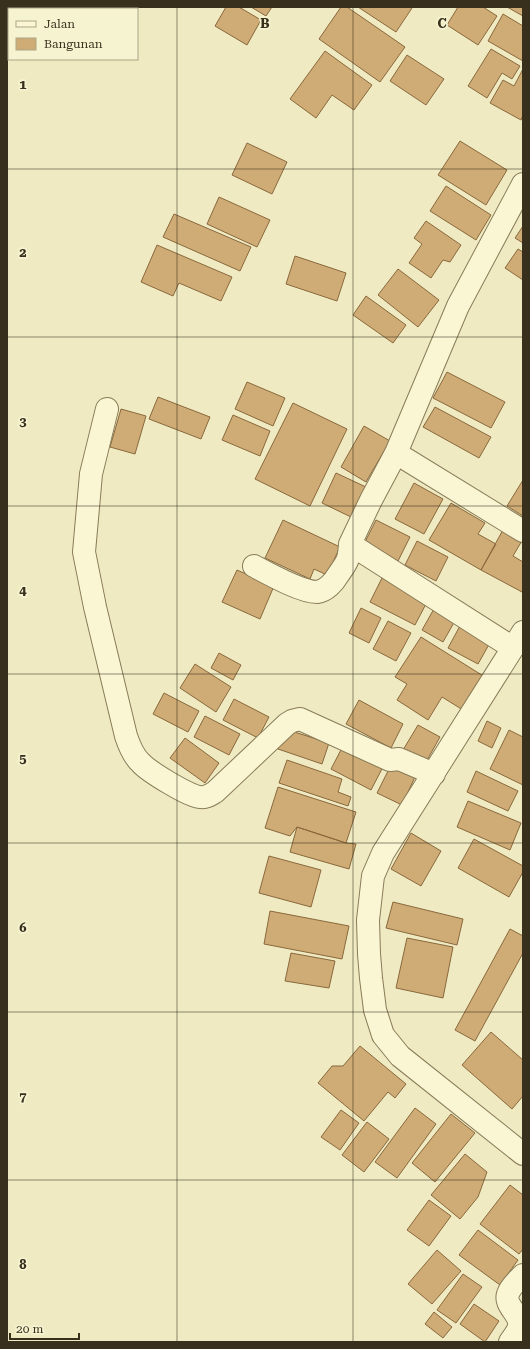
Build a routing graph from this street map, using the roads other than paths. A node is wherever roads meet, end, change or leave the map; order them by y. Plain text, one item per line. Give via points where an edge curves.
1 (523, 184) edge
2 (107, 409) dead end
3 (396, 453) junction
4 (523, 531) edge
5 (350, 544) junction
6 (254, 566) dead end
7 (518, 640) edge
8 (434, 774) junction
9 (523, 1154) edge
10 (523, 1274) edge
11 (510, 1342) edge

1 - 3 street via 458,306
2 - 8 street via 91,474 84,552 126,736 141,763 183,792 199,798 205,797 215,792 287,724 300,719 390,760 399,760
3 - 4 street
3 - 5 street
5 - 6 street via 350,558 335,580 318,592 304,590
5 - 7 street
7 - 8 street
8 - 9 street via 383,853 373,876 368,920 375,1010 383,1035 400,1056
10 - 11 street via 507,1295 520,1324

